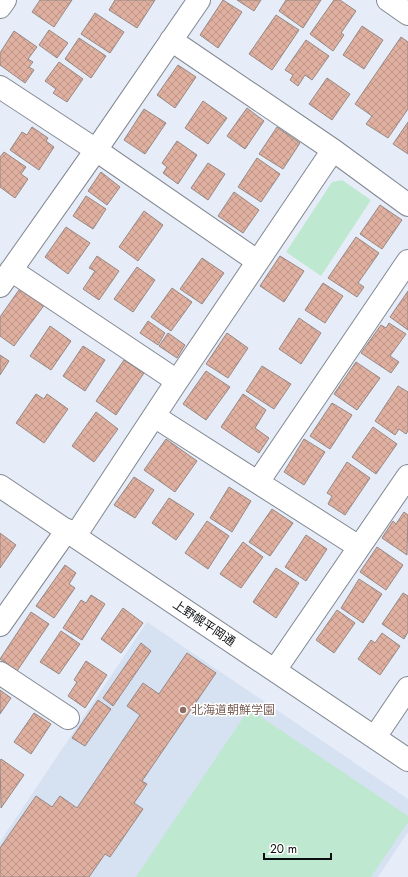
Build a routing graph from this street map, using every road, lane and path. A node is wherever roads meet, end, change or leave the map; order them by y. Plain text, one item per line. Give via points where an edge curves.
1 (5, 0) edge
2 (200, 0) edge
3 (388, 0) edge
4 (0, 7) edge
5 (408, 14) edge
6 (172, 40) junction
7 (0, 87) edge
8 (96, 150) junction
9 (333, 150) junction
10 (408, 205) edge
11 (257, 261) junction
12 (408, 261) edge
13 (5, 278) edge
14 (176, 381) junction
15 (154, 416) junction
16 (408, 476) edge
17 (258, 482) junction
18 (0, 486) edge
19 (71, 533) junction
20 (359, 547) junction
21 (0, 625) edge
22 (275, 670) junction
23 (0, 673) edge
24 (408, 688) edge
25 (68, 718) dead end
26 (375, 737) junction
27 (408, 760) edge

1 - 4 street
2 - 6 street
3 - 5 street
6 - 8 street
6 - 9 street
7 - 8 street
8 - 11 street
8 - 13 street
9 - 10 street
9 - 11 street
11 - 14 street
12 - 17 street
13 - 14 street
14 - 15 street
15 - 17 street
15 - 19 street
16 - 20 street
17 - 20 street
18 - 19 street, 上野幌平岡通
19 - 21 street
19 - 22 street, 上野幌平岡通
20 - 22 street
22 - 26 street, 上野幌平岡通
23 - 25 street
24 - 26 street
26 - 27 street, 上野幌平岡通

